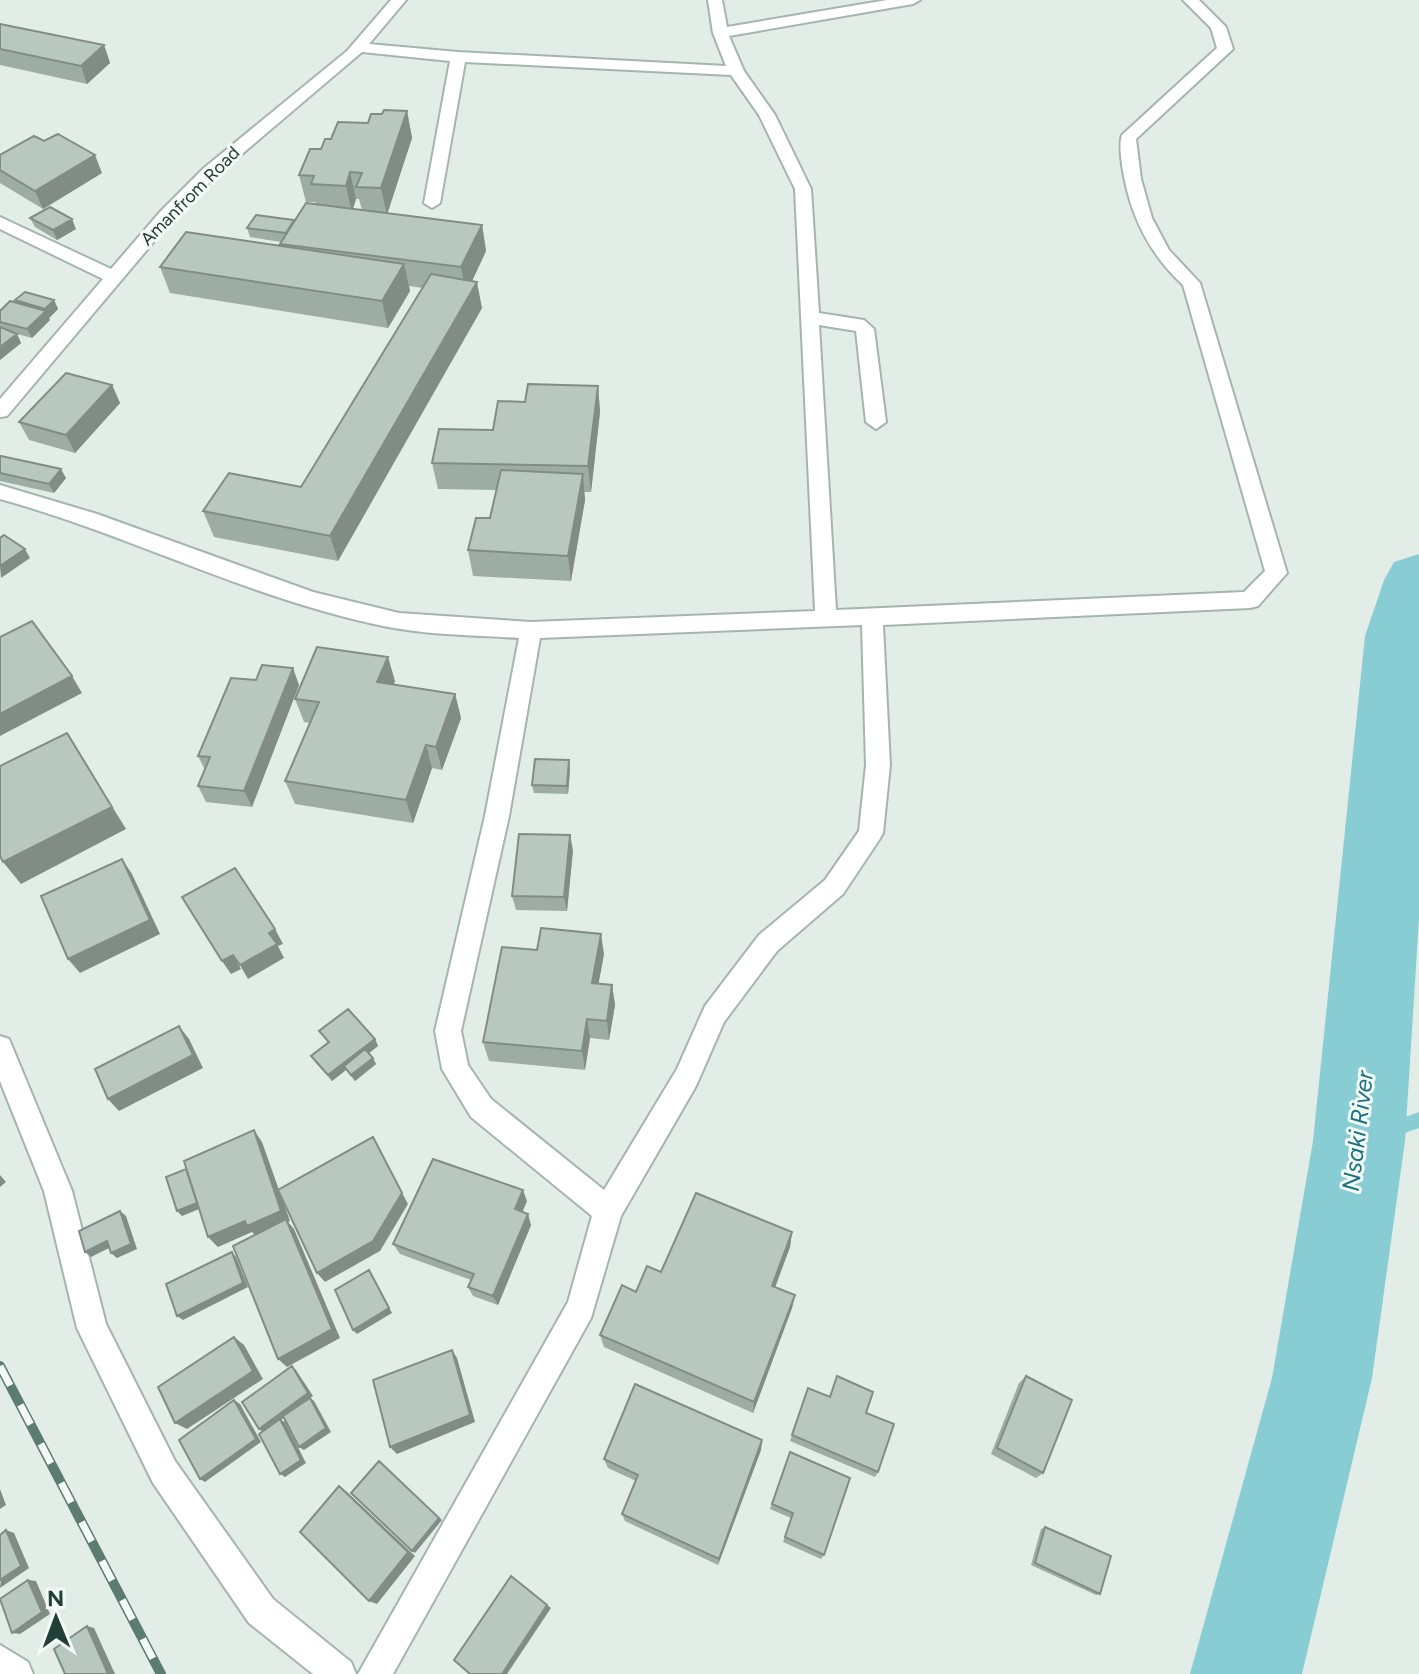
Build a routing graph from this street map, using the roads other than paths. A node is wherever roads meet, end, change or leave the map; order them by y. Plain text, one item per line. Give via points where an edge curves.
1 (399, 0) edge
2 (715, 0) edge
3 (913, 0) edge
4 (1190, 0) edge
5 (720, 33) junction
6 (358, 47) junction
7 (458, 57) junction
8 (736, 71) junction
9 (432, 203) dead end
10 (0, 222) edge
11 (115, 278) junction
12 (811, 318) junction
13 (0, 411) edge
14 (876, 422) dead end
15 (0, 492) edge
16 (872, 615) junction
17 (826, 619) junction
18 (531, 630) junction
19 (0, 1048) edge
20 (608, 1211) junction
21 (0, 1662) edge
22 (16, 1674) edge
23 (339, 1674) edge
24 (375, 1674) edge

1 - 6 street, Amanfrom Road
2 - 5 street
3 - 5 street
4 - 16 street via 1215,21 1225,36 1225,49 1128,138 1129,176 1143,219 1172,268 1191,283 1276,573 1250,600
5 - 8 street
6 - 7 street
6 - 11 street, Amanfrom Road via 210,172
7 - 8 street
7 - 9 street
8 - 12 street via 767,115 803,189
10 - 11 street
11 - 13 street, Amanfrom Road
12 - 14 street via 865,329
12 - 17 street
15 - 18 street via 63,509 358,613 449,626
16 - 17 street
16 - 20 street via 878,765 871,833 834,887 768,943 714,1014 687,1077
17 - 18 street
18 - 20 street via 497,816 448,1031 455,1069 481,1108
19 - 23 street via 58,1191 92,1328 164,1472 261,1611
20 - 24 street via 581,1308
21 - 22 street

